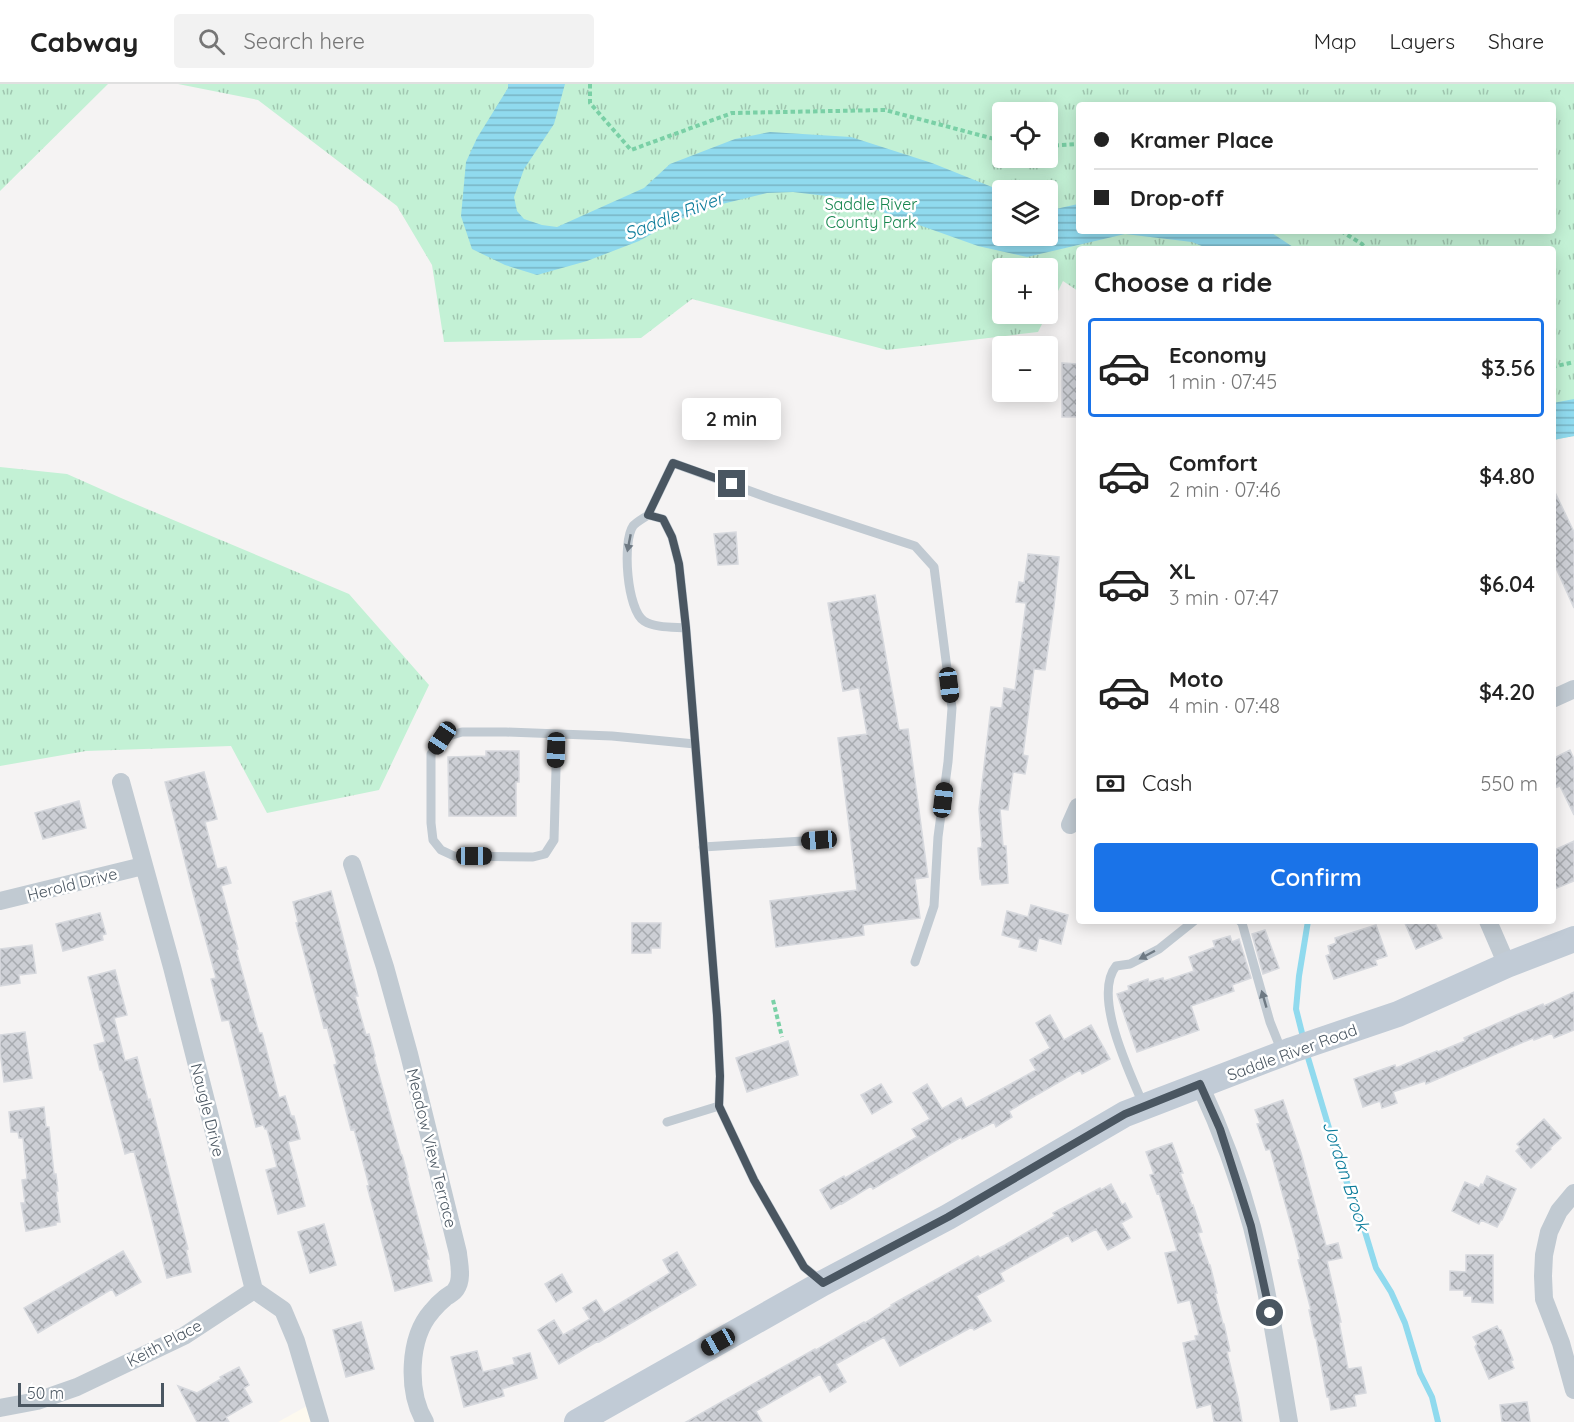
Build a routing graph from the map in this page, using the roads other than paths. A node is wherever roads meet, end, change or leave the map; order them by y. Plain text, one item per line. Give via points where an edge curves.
1 (648, 515) junction
2 (686, 628) junction
3 (557, 734) junction
4 (695, 744) junction
5 (121, 782) dead end
6 (1076, 812) edge
7 (1070, 825) dead end
8 (819, 840) dead end
9 (704, 847) junction
10 (352, 864) dead end
11 (143, 866) junction
12 (0, 901) edge
13 (1190, 924) edge
14 (1243, 924) edge
15 (1489, 924) edge
16 (1574, 939) edge
17 (915, 962) dead end
18 (1507, 965) junction
19 (728, 1007) dead end
20 (717, 1009) junction
21 (1287, 1052) junction
22 (1200, 1084) junction
23 (719, 1106) junction
24 (1144, 1107) junction
25 (667, 1122) dead end
26 (1574, 1193) edge
27 (823, 1283) junction
28 (254, 1290) junction
29 (1574, 1390) edge
30 (0, 1408) edge
31 (320, 1422) edge
32 (424, 1422) edge
33 (577, 1422) edge
34 (1289, 1422) edge

1 - 2 lane via 663,519 672,537
1 -> 2 lane via 633,525 626,546 636,612 645,621 663,627
1 - 17 lane via 673,463 915,546 934,567 952,708 934,906
2 - 4 lane
3 - 3 lane via 462,732 442,738 431,754 431,823 433,840 441,850 454,856 545,854 554,840
3 - 4 lane
4 - 9 lane
5 - 11 street, Naugle Drive
6 - 7 street
8 - 9 lane
9 - 20 lane
10 - 32 street, Meadow View Terrace via 409,1054 458,1253 460,1277 456,1290 430,1313 416,1339 412,1362 414,1390
11 - 12 street, Herold Drive
11 - 28 street, Naugle Drive
13 -> 24 lane via 1159,949 1131,964 1116,966 1111,973 1108,1000 1119,1049
21 -> 14 lane via 1270,1022
15 - 18 street
16 - 18 main road, Saddle River Road
18 - 21 main road, Saddle River Road via 1398,1014
19 - 20 lane
20 - 23 lane
21 - 22 main road, Saddle River Road
22 - 24 main road, Saddle River Road
22 - 34 street via 1220,1129 1251,1226
23 - 25 lane
23 - 27 lane via 754,1180 804,1267
24 - 27 main road, Saddle River Road
26 - 29 street via 1549,1232 1543,1276 1544,1299
27 - 33 main road, Saddle River Road
28 - 30 street, Keith Place via 184,1336 77,1387
28 - 31 street via 283,1310

